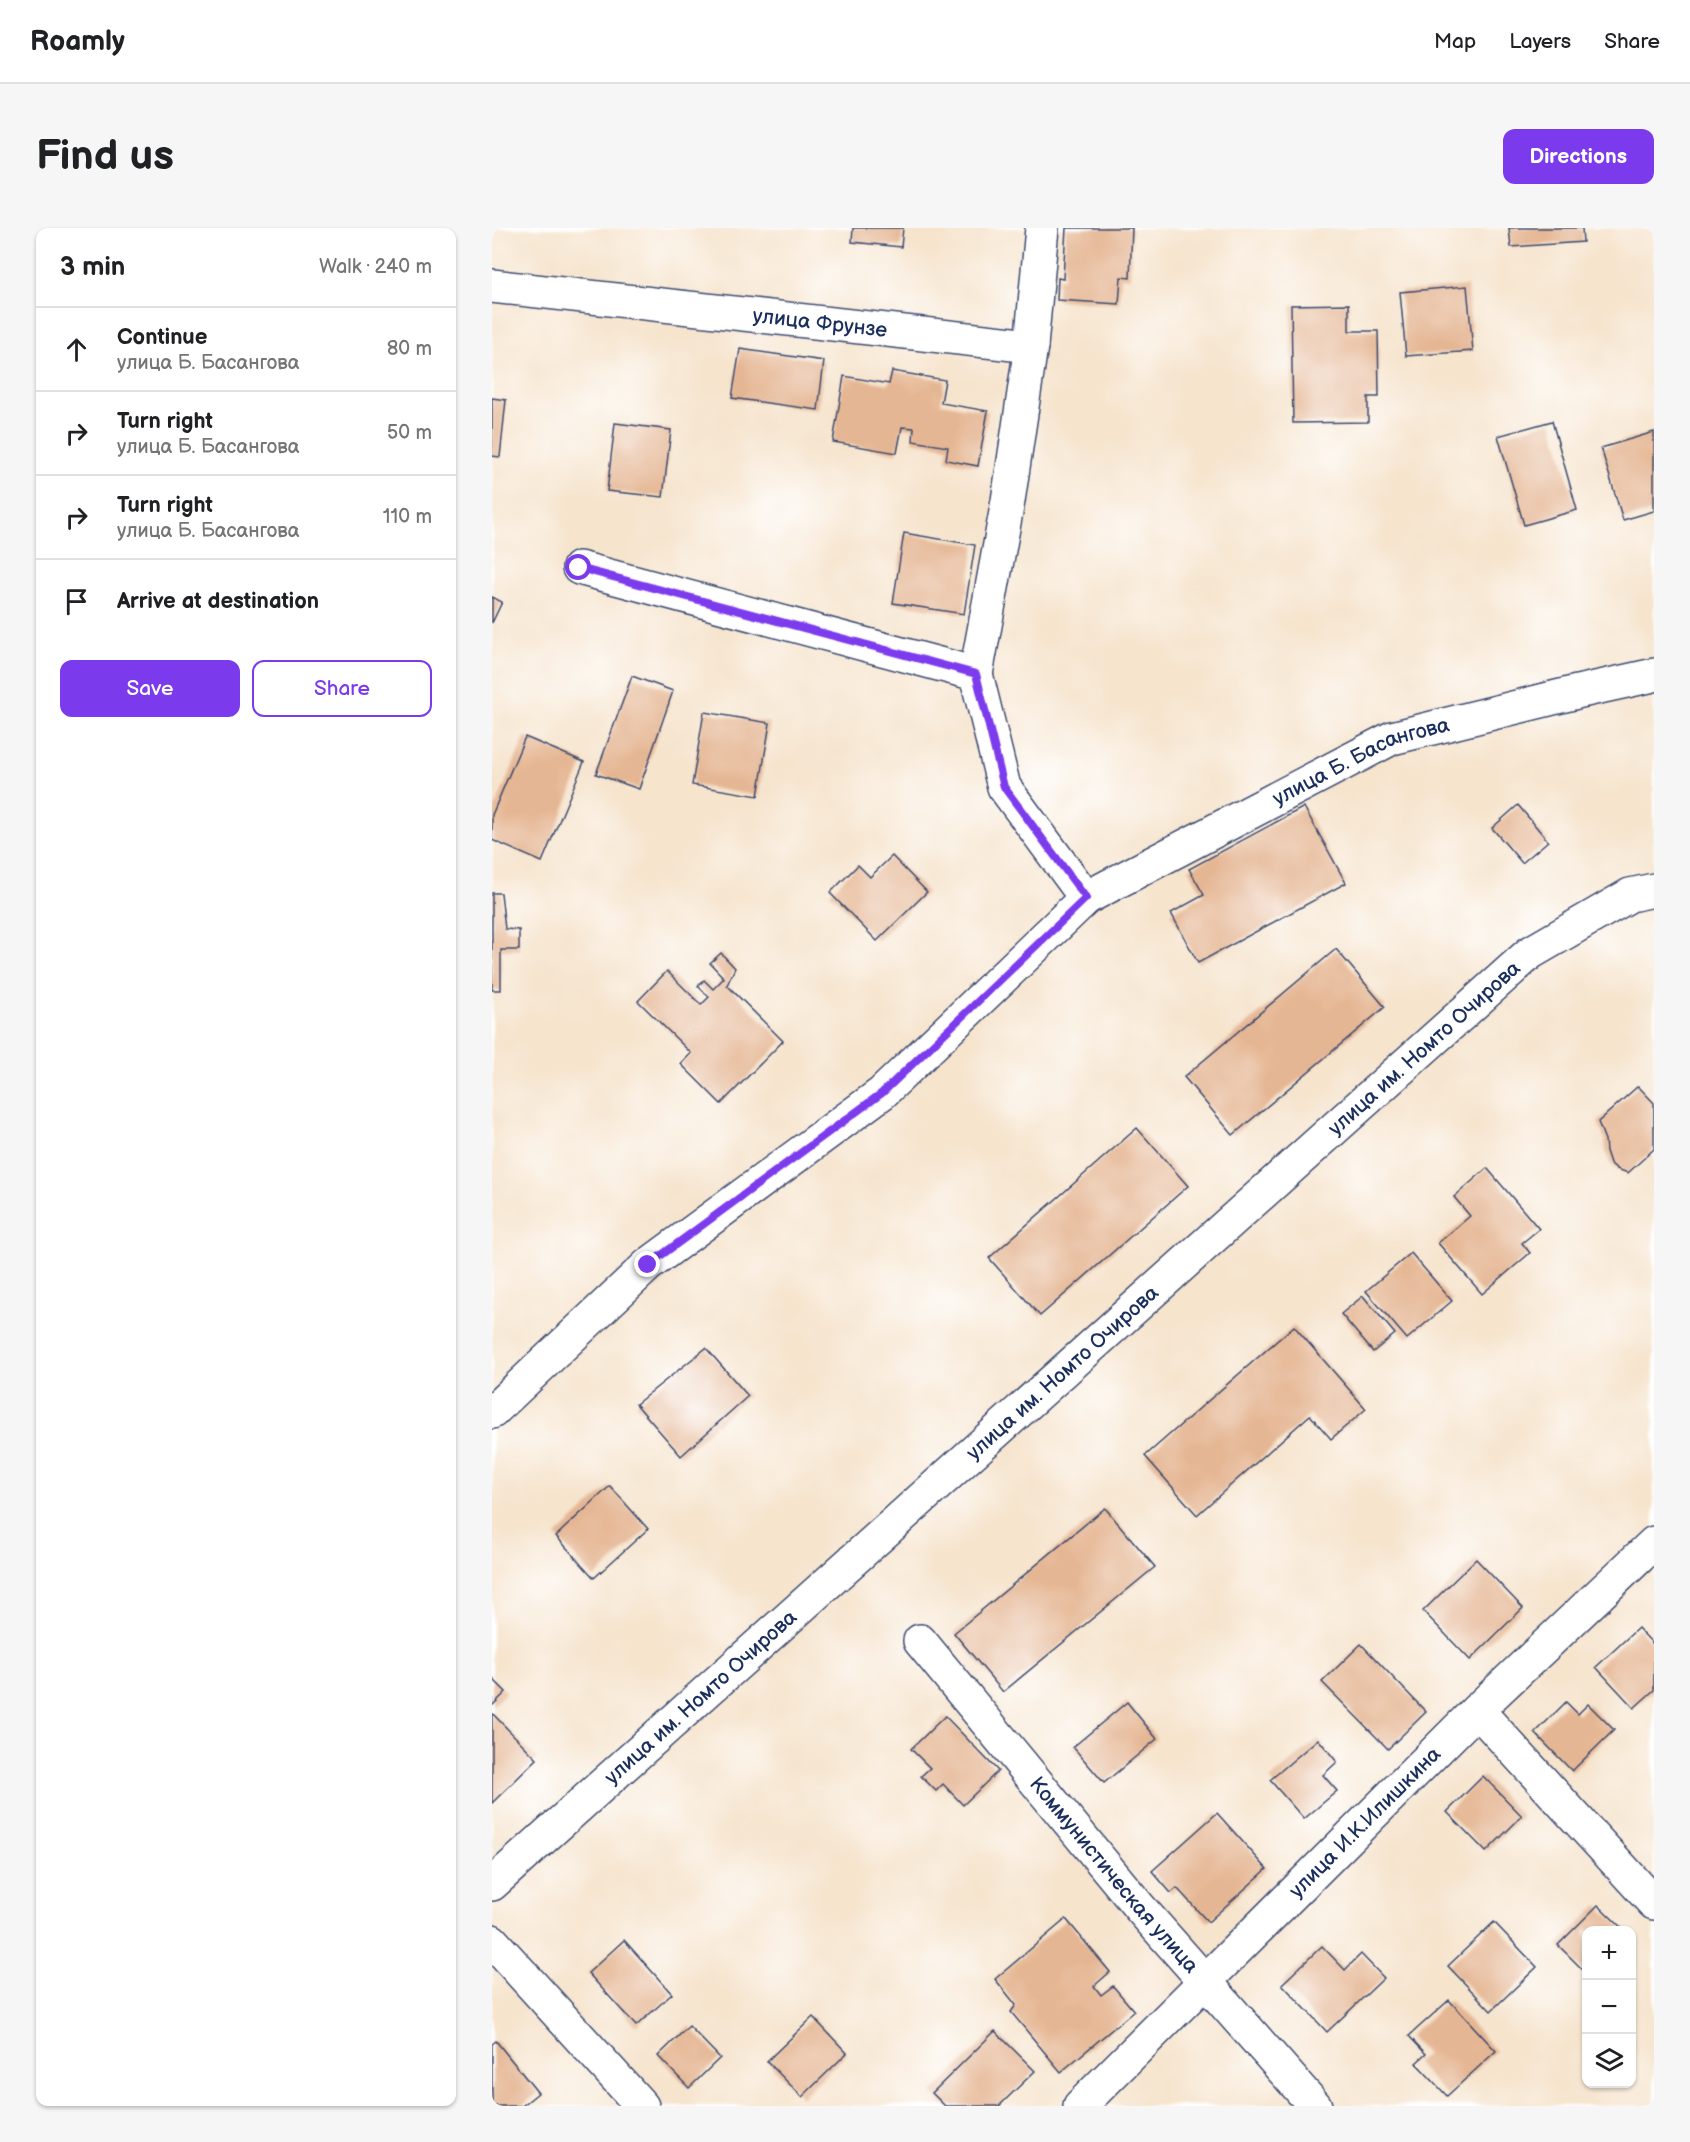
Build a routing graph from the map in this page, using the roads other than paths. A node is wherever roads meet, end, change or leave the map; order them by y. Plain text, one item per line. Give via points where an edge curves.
1 (1042, 228) edge
2 (492, 286) edge
3 (1031, 346) junction
4 (579, 568) dead end
5 (976, 674) junction
6 (1654, 675) edge
7 (1654, 890) edge
8 (1086, 898) junction
9 (492, 1412) edge
10 (1654, 1543) edge
11 (920, 1641) dead end
12 (1477, 1710) junction
13 (492, 1884) edge
14 (1654, 1903) edge
15 (492, 1941) edge
16 (1204, 1981) junction
17 (642, 2106) edge
18 (1080, 2106) edge
19 (1315, 2106) edge

1 - 3 street
2 - 3 street, улица Фрунзе
3 - 5 street
4 - 5 street
5 - 8 street via 1004,787
6 - 8 street, улица Б. Басангова via 1392,738
7 - 13 street, улица им. Номто Очирова via 1630,895 1530,953
8 - 9 street, улица Б. Басангова via 882,1093 648,1265
10 - 12 street, улица И.К.Илишкина
11 - 16 street, Коммунистическая улица
12 - 14 street
12 - 16 street, улица И.К.Илишкина
15 - 17 street
16 - 18 street, улица И.К.Илишкина
16 - 19 street, Коммунистическая улица

